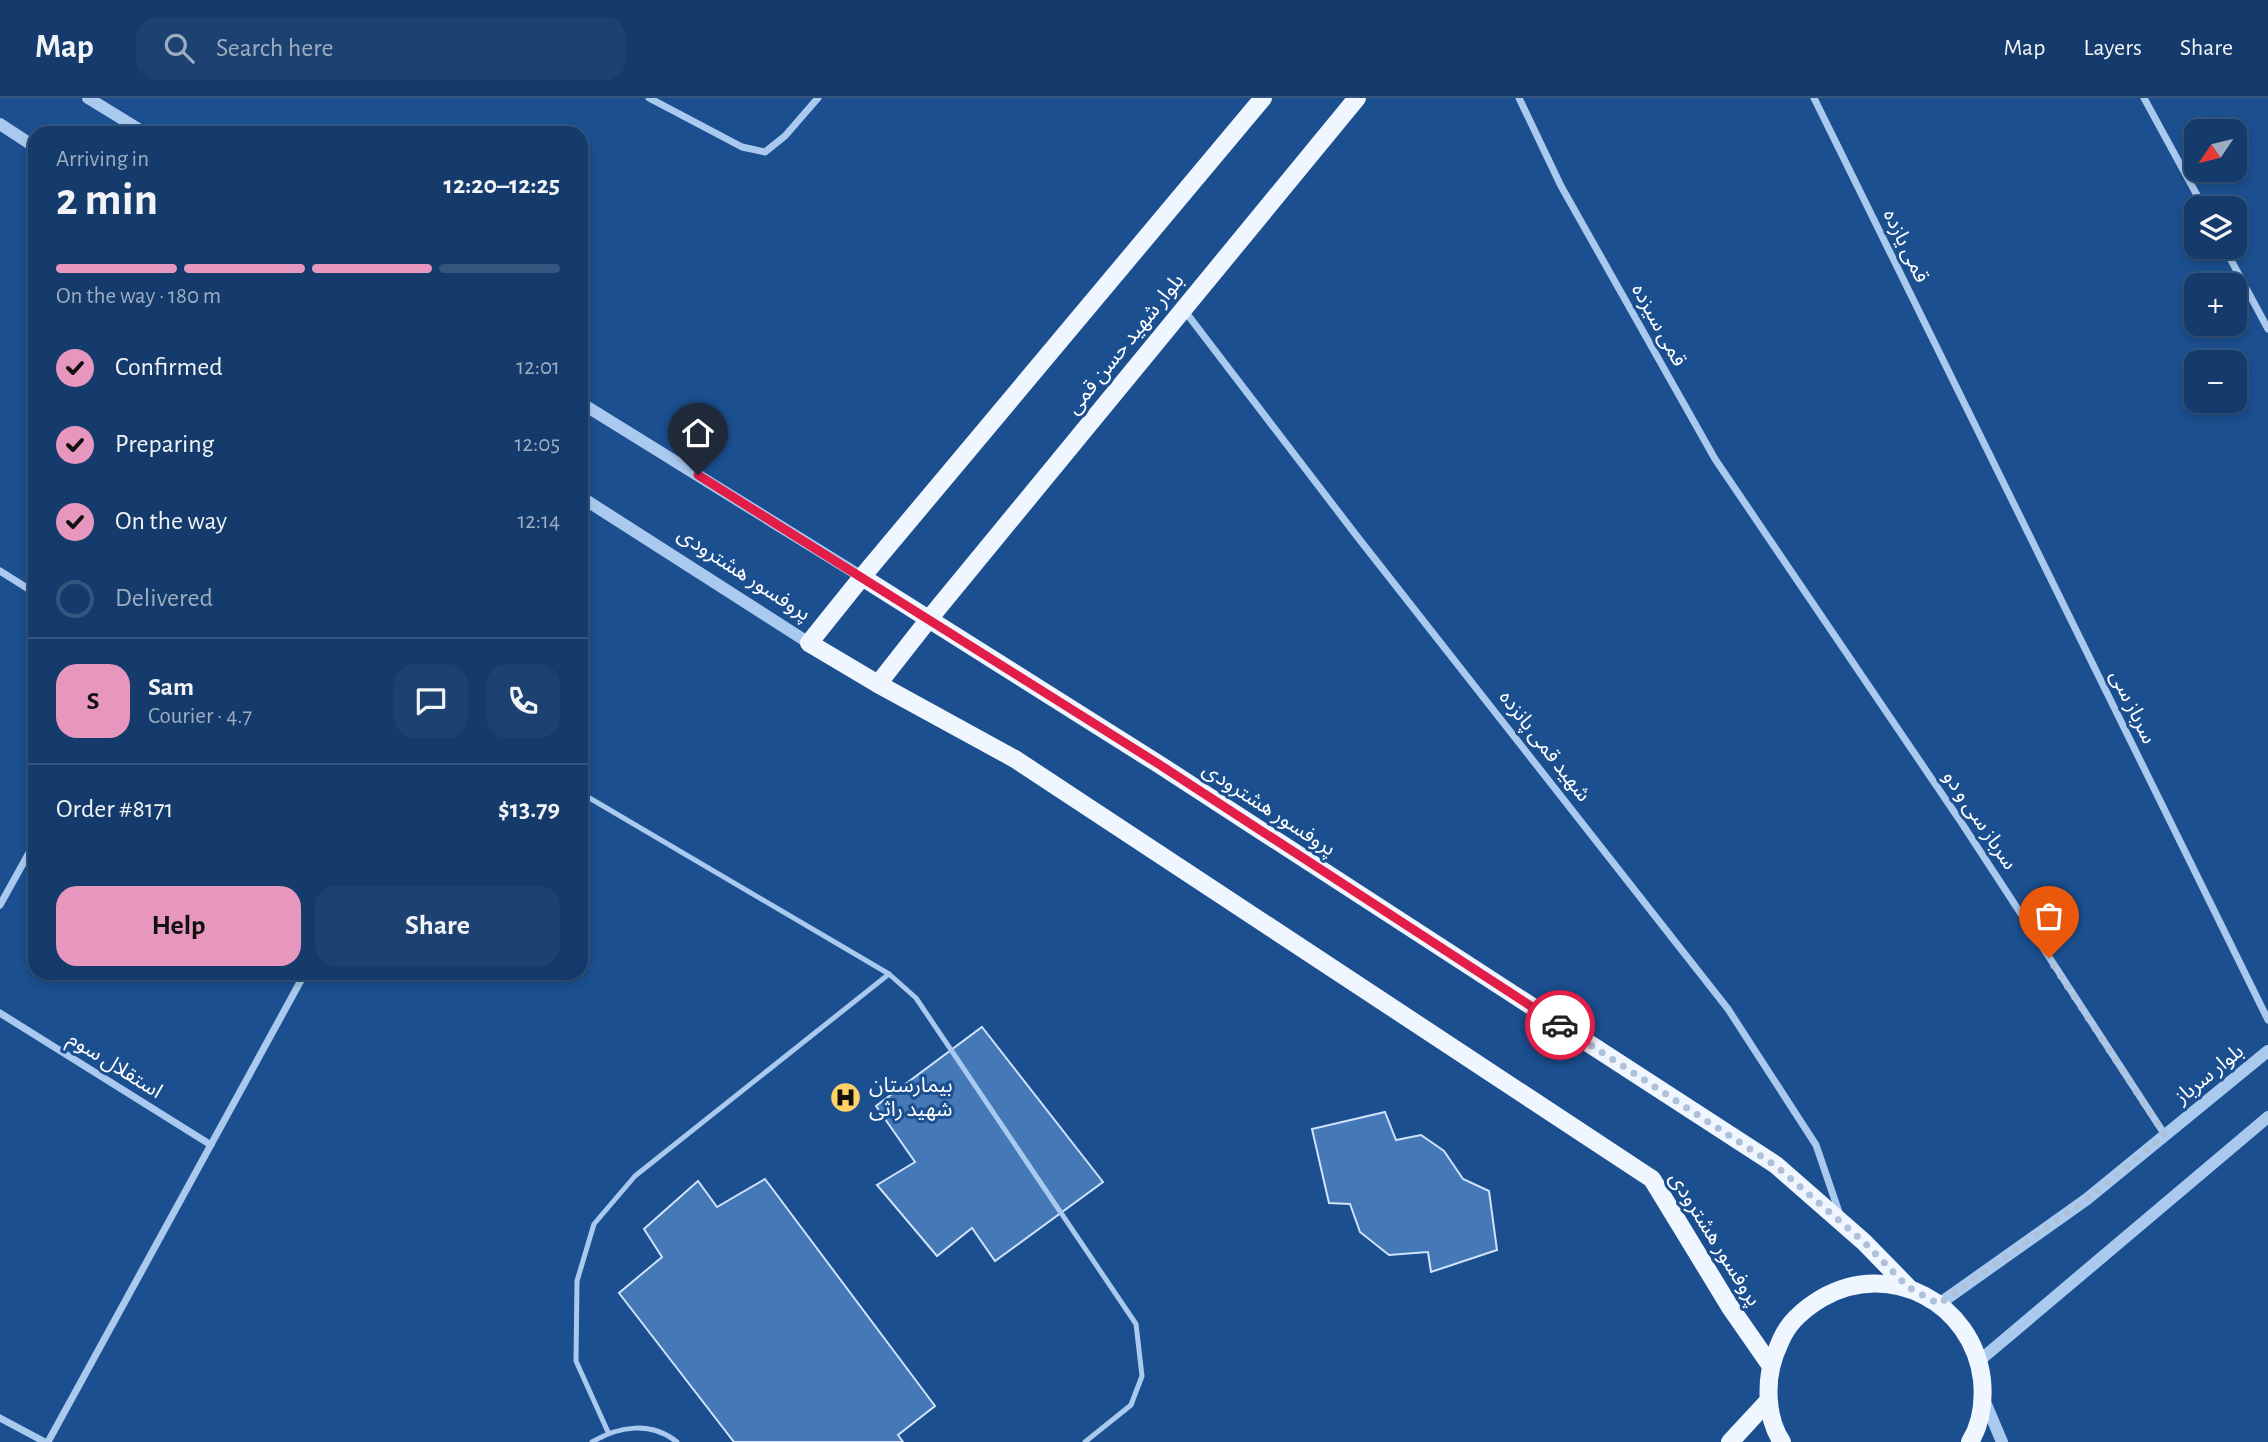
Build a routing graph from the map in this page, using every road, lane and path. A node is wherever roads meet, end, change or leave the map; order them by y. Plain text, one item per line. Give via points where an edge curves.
1 (88, 98) edge
2 (649, 98) edge
3 (818, 98) edge
4 (1263, 98) edge
5 (1357, 98) edge
6 (1519, 98) edge
7 (1814, 98) edge
8 (2144, 98) edge
9 (0, 124) edge
10 (134, 126) edge
11 (28, 142) edge
12 (2198, 196) edge
13 (2230, 259) edge
14 (1184, 309) junction
15 (2268, 329) edge
16 (588, 407) edge
17 (1967, 409) joint
18 (588, 501) edge
19 (1784, 562) joint
20 (0, 571) edge
21 (862, 577) junction
22 (28, 589) edge
23 (929, 619) junction
24 (809, 643) junction
25 (878, 684) junction
26 (588, 797) edge
27 (28, 855) edge
28 (0, 905) edge
29 (889, 974) junction
30 (301, 980) edge
31 (0, 1013) edge
32 (2268, 1020) edge
33 (2268, 1051) edge
34 (2268, 1117) edge
35 (2165, 1135) junction
36 (211, 1145) junction
37 (1844, 1225) junction
38 (1908, 1287) junction
39 (1939, 1304) junction
40 (1979, 1361) junction
41 (1771, 1366) junction
42 (1983, 1397) junction
43 (1768, 1401) junction
44 (0, 1418) edge
45 (608, 1432) junction
46 (47, 1442) edge
47 (592, 1442) edge
48 (677, 1442) edge
49 (1085, 1442) edge
50 (1730, 1442) edge
51 (1782, 1442) edge
52 (1969, 1442) edge
53 (2002, 1442) edge

1 - 10 street
2 - 3 street via 742,147 765,152
4 - 21 main road
5 - 14 main road, بلوار شهید حسن قمی
6 - 19 street, قمی سیزده via 1560,186 1715,459
7 - 17 street, قمی یازده
8 - 12 street
9 - 11 street
13 - 15 street
14 - 23 main road, بلوار شهید حسن قمی
14 - 37 street, شهید قمی پانزده via 1728,1009 1816,1145
16 - 21 street, پروفسور هشترودی
17 - 32 street, سرباز سی
18 - 24 street, پروفسور هشترودی
19 - 35 street, سرباز سی و دو
20 - 22 street
21 - 23 main road, پروفسور هشترودی
21 - 24 main road
23 - 25 main road, بلوار شهید حسن قمی
23 - 37 main road, پروفسور هشترودی via 1776,1166
24 - 25 main road, پروفسور هشترودی
25 - 41 main road, پروفسور هشترودی via 1015,759 1652,1180
26 - 29 lane
27 - 28 street
29 - 45 lane via 635,1176 594,1224 577,1281 576,1362
29 - 49 lane via 916,998 1136,1324 1142,1376 1131,1405
30 - 36 street
31 - 36 street, استقلال سوم
33 - 35 street, بلوار سرباز
34 - 40 street
35 - 39 street, بلوار سرباز via 2087,1199
36 - 46 street
37 - 38 main road, پروفسور هشترودی
38 - 39 main road
38 - 41 main road via 1872,1283 1838,1289 1807,1307 1784,1333
39 - 40 main road via 1964,1329
40 - 42 main road
41 - 43 main road
42 - 52 main road via 1976,1432
42 - 53 street
43 - 50 main road
43 - 51 main road
44 - 46 street
45 - 47 lane
45 - 48 lane via 629,1427 651,1429

